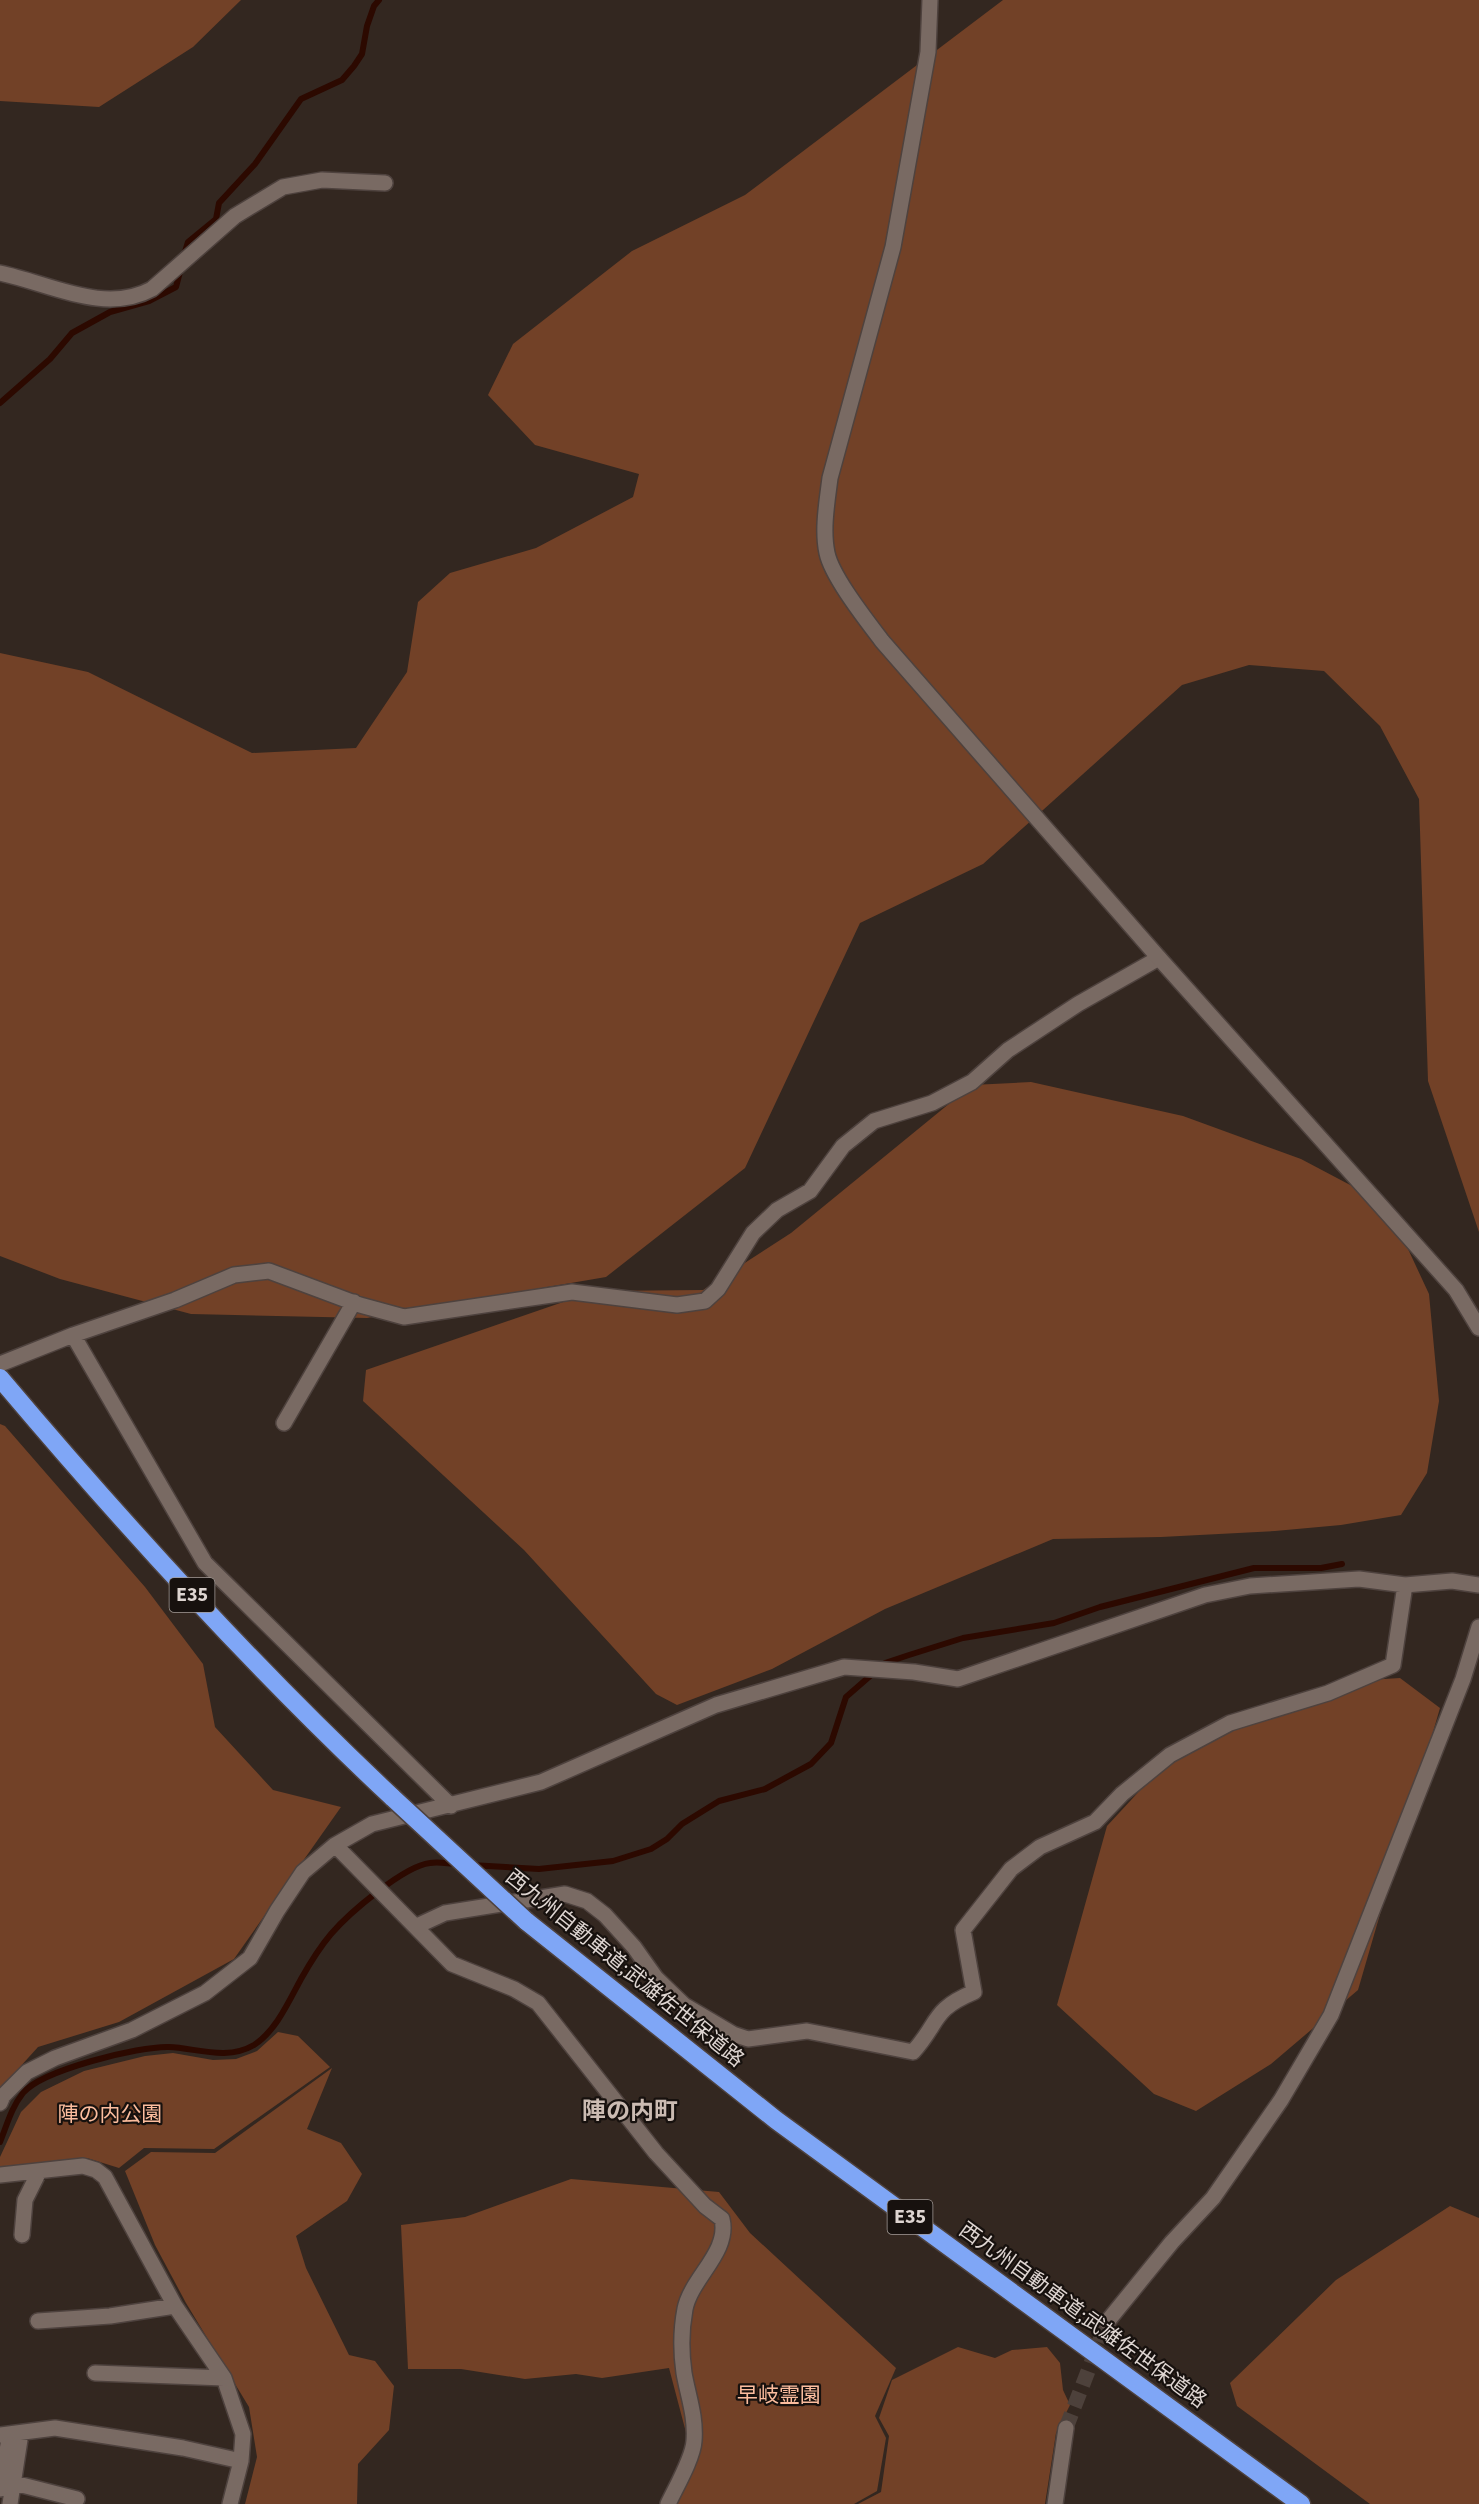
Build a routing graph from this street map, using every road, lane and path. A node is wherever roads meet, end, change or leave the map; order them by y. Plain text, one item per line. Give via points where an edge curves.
1 (930, 0) edge
2 (386, 183) dead end
3 (0, 273) edge
4 (1159, 958) junction
5 (354, 1302) junction
6 (1479, 1328) edge
7 (73, 1335) junction
8 (1, 1374) edge
9 (284, 1423) dead end
10 (1405, 1585) junction
11 (1479, 1585) edge
12 (1479, 1627) edge
13 (451, 1806) junction
14 (335, 1845) junction
15 (417, 1926) junction
16 (0, 2103) edge
17 (39, 2172) junction
18 (0, 2175) edge
19 (22, 2235) dead end
20 (175, 2306) junction
21 (38, 2321) dead end
22 (1107, 2322) tunnel mouth
23 (95, 2373) dead end
24 (224, 2378) junction
25 (1066, 2428) tunnel mouth
26 (10, 2434) edge
27 (241, 2461) junction
28 (7, 2486) edge
29 (77, 2499) dead end
30 (10, 2504) edge
31 (230, 2504) edge
32 (668, 2504) edge
33 (1055, 2504) edge
34 (1301, 2504) edge

1 - 4 street via 928,52 893,247 830,478 827,554 851,599 882,641
2 - 3 street via 322,180 283,187 235,216 152,289 137,297 85,297
4 - 5 street via 1008,1050 972,1082 932,1103 874,1121 843,1146 810,1191 777,1210 753,1233 718,1289 705,1301 677,1305 572,1292 404,1317
4 - 6 street via 1456,1290
5 - 7 street via 269,1270 234,1275
5 - 9 street
7 - 8 street
7 - 13 street via 205,1563
8 - 34 highway, 西九州自動車道;武雄佐世保道路 / E35, bridge via 197,1601 334,1743 526,1921 776,2120
10 - 11 street via 1452,1581
10 - 13 street via 1359,1580 1250,1586 1216,1593 958,1679 844,1667 716,1705 541,1782
10 - 15 street via 1393,1665 1328,1693 1230,1723 1195,1740 1122,1794 1095,1822 1040,1847 1011,1869 963,1930 974,1992 937,2014 913,2052 807,2031 748,2038 733,2034 684,2005 656,1978 605,1915 586,1901 565,1894 445,1913
12 - 22 street via 1463,1679 1331,2015 1281,2100 1213,2198
13 - 14 street via 372,1824
14 - 15 street
14 - 16 street via 303,1872 250,1958 205,1993 132,2031 27,2072
15 - 32 street via 452,1964 514,1989 538,2004 656,2153 722,2219 725,2231 716,2253 686,2306 681,2337 684,2374 693,2403 694,2442
17 - 18 street
17 - 19 street via 25,2200
17 - 20 street via 83,2166 96,2169 105,2177
20 - 21 street
20 - 24 street
23 - 24 street
24 - 27 street via 243,2434
25 - 33 street
26 - 27 street via 55,2428
26 - 28 street
27 - 31 street
28 - 29 street
28 - 30 street

